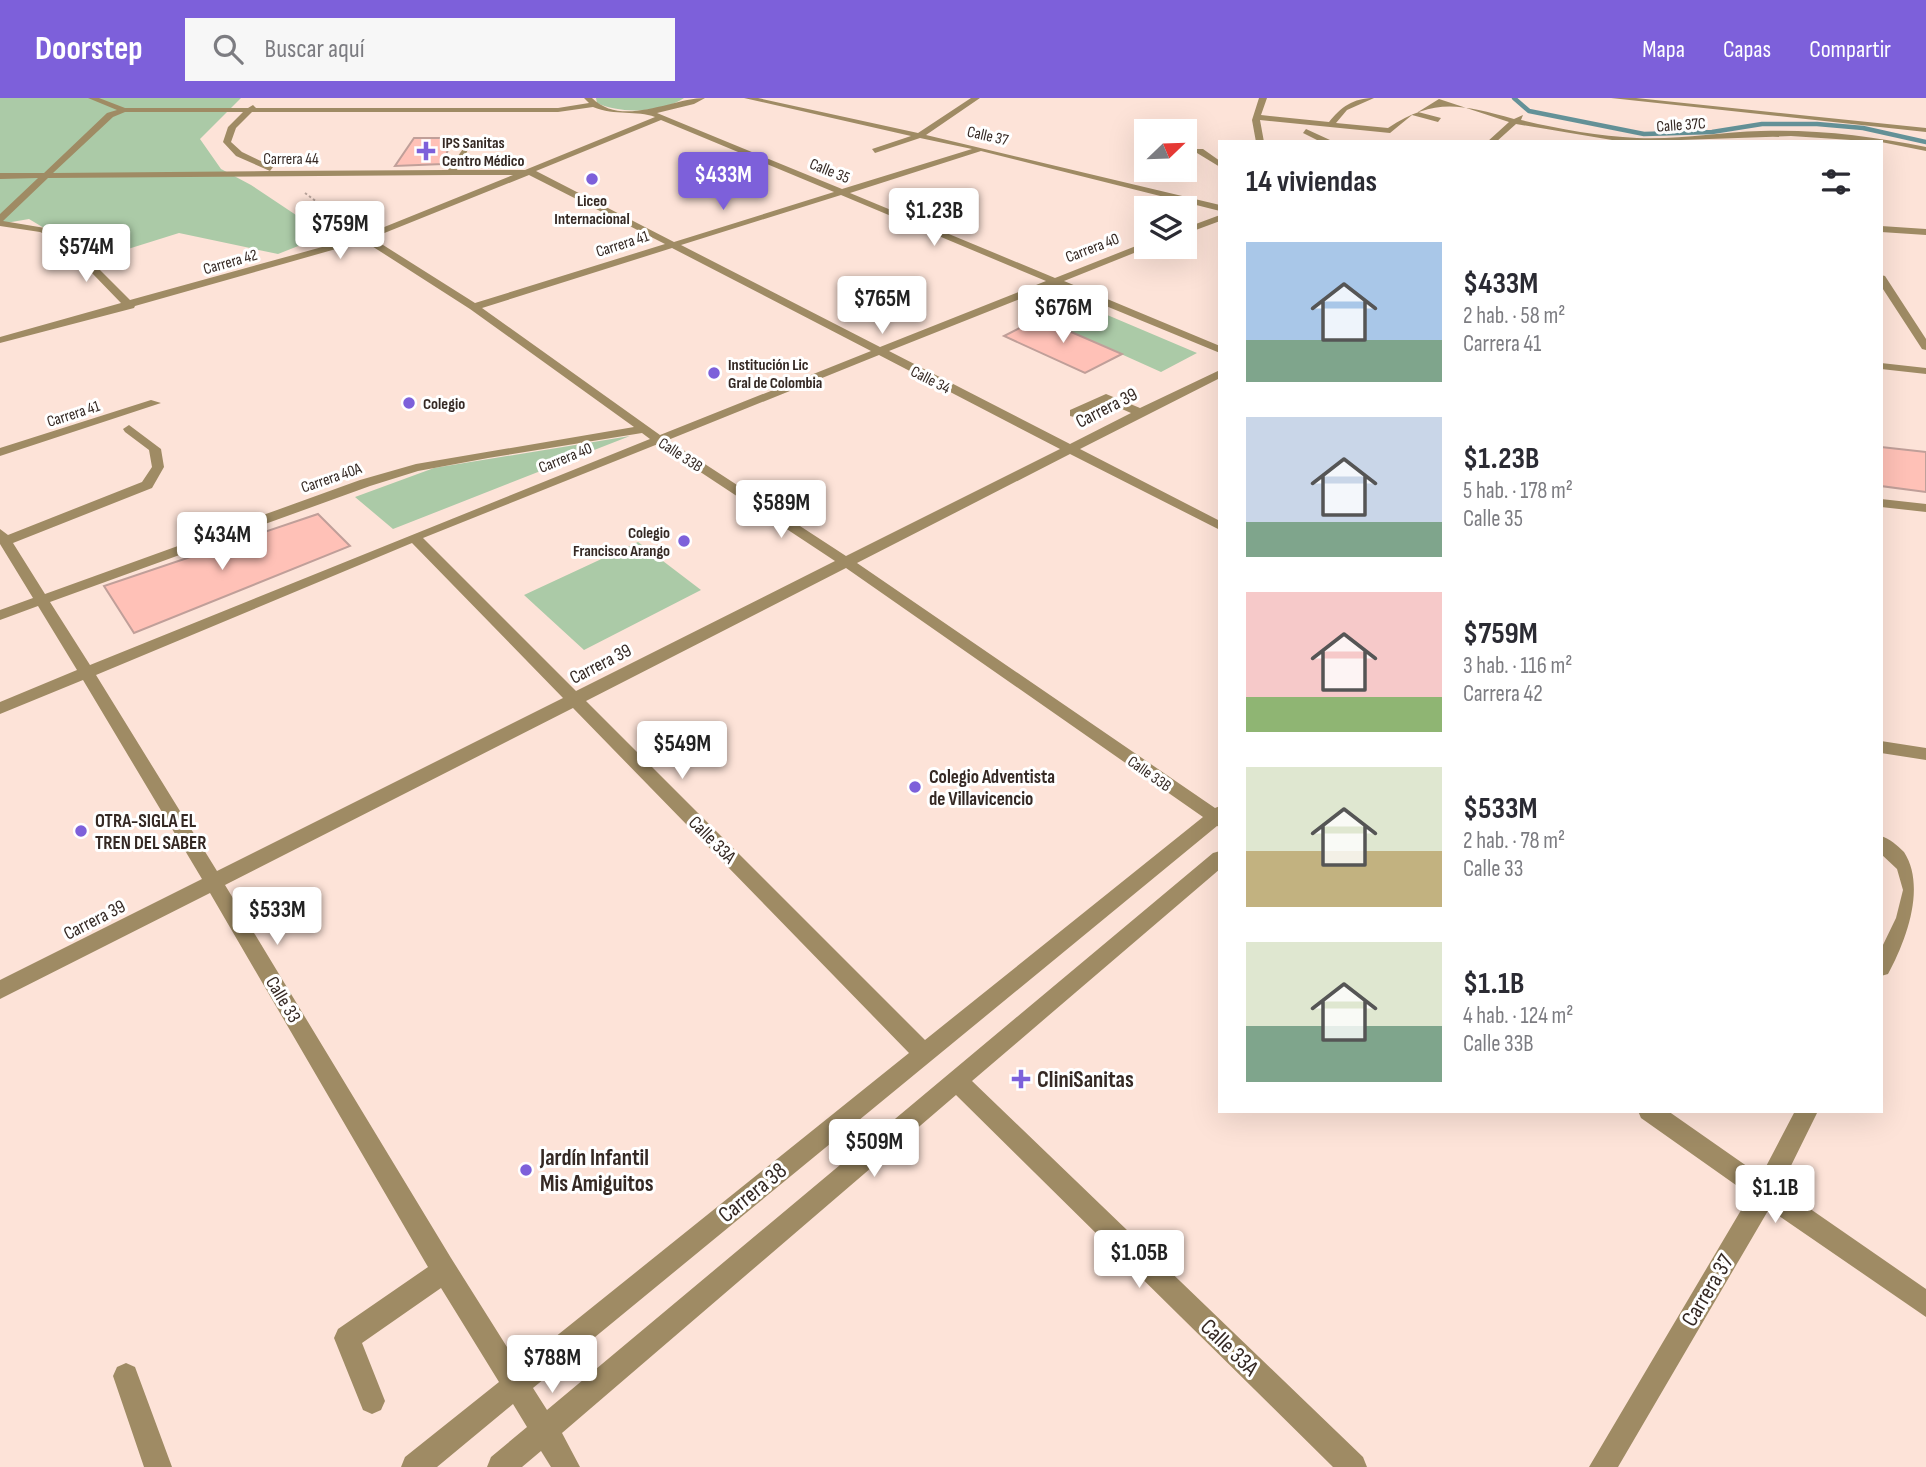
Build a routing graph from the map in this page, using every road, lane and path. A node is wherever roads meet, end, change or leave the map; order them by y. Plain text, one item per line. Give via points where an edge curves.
1 (92, 98) edge
2 (259, 98) edge
3 (701, 98) edge
4 (748, 98) edge
5 (976, 98) edge
6 (1262, 98) edge
7 (1370, 98) edge
8 (1436, 98) edge
9 (1442, 98) edge
10 (1527, 98) edge
11 (1615, 98) edge
12 (394, 100) dead end
13 (590, 101) edge
14 (1537, 101) dead end
15 (251, 109) junction
16 (385, 109) junction
17 (124, 110) junction
18 (649, 112) junction
19 (1410, 112) junction
20 (1527, 112) dead end
21 (1257, 117) junction
22 (659, 118) junction
23 (1438, 120) dead end
24 (1512, 121) junction
25 (1331, 125) junction
26 (1364, 128) junction
27 (1926, 130) edge
28 (1306, 131) dead end
29 (1772, 133) junction
30 (919, 136) junction
31 (1606, 139) edge
32 (1260, 140) edge
33 (1323, 140) edge
34 (1391, 140) edge
35 (1493, 140) edge
36 (1633, 140) edge
37 (1674, 140) edge
38 (1778, 140) edge
39 (1870, 140) edge
40 (1883, 142) edge
41 (465, 149) dead end
42 (981, 149) junction
43 (1926, 149) edge
44 (875, 151) dead end
45 (1200, 151) dead end
46 (1218, 164) edge
47 (276, 172) junction
48 (531, 172) junction
49 (51, 173) junction
50 (451, 173) junction
51 (0, 176) edge
52 (838, 192) junction
53 (1218, 208) edge
54 (1218, 219) edge
55 (0, 221) edge
56 (1197, 227) edge
57 (1883, 229) edge
58 (1926, 232) edge
59 (365, 238) junction
60 (670, 244) junction
61 (1134, 250) edge
62 (1054, 280) junction
63 (1883, 281) edge
64 (130, 306) junction
65 (474, 307) junction
66 (0, 340) edge
67 (1926, 347) edge
68 (1218, 349) edge
69 (877, 351) junction
70 (1883, 366) edge
71 (1926, 371) edge
72 (1218, 374) edge
73 (155, 403) dead end
74 (1074, 413) dead end
75 (1141, 413) junction
76 (129, 429) dead end
77 (645, 429) junction
78 (658, 439) junction
79 (1069, 449) junction
80 (0, 452) edge
81 (1883, 503) edge
82 (1926, 508) edge
83 (1218, 525) edge
84 (2, 537) edge
85 (414, 537) junction
86 (846, 562) junction
87 (42, 600) junction
88 (0, 615) edge
89 (86, 673) junction
90 (574, 700) junction
91 (0, 708) edge
92 (1883, 747) edge
93 (1926, 754) edge
94 (1218, 817) edge
95 (1883, 845) edge
96 (1883, 854) edge
97 (1218, 860) edge
98 (1906, 867) junction
99 (1926, 876) edge
100 (215, 881) junction
101 (1883, 964) edge
102 (0, 990) edge
103 (923, 1052) junction
104 (957, 1081) junction
105 (1652, 1113) edge
106 (1806, 1113) edge
107 (1766, 1191) junction
108 (444, 1270) junction
109 (1926, 1304) edge
110 (126, 1376) dead end
111 (518, 1384) junction
112 (372, 1401) dead end
113 (545, 1430) junction
114 (159, 1467) edge
115 (415, 1467) edge
116 (501, 1467) edge
117 (566, 1467) edge
118 (1353, 1467) edge
119 (1602, 1467) edge

1 - 17 street
2 - 15 street
3 - 18 street
4 - 30 street, Calle 37
5 - 30 street
6 - 21 street
7 - 25 street via 1344,108
8 - 19 street
9 - 24 street, Calle 37C
10 - 14 street
11 - 27 street
12 - 16 street
13 - 16 street via 558,110
13 - 18 street via 621,111
15 - 16 street
15 - 17 street
15 - 47 street via 232,127 227,142 239,154
17 - 49 street via 110,115
18 - 22 street, Calle 35
19 - 23 street
19 - 26 street via 1390,131
20 - 24 street
21 - 25 street
21 - 32 street
22 - 48 street, Carrera 42
22 - 52 street, Calle 35
24 - 31 street, Calle 37C
24 - 35 street
25 - 26 street
26 - 34 street
28 - 33 street
29 - 37 street, Calle 37C
29 - 38 street
29 - 39 street, Calle 37C
30 - 42 street, Calle 37
30 - 44 street
31 - 36 street, Calle 37C
40 - 43 street, Calle 37C
41 - 50 street
42 - 52 street, Carrera 41
42 - 53 street, Calle 37
45 - 46 street
47 - 49 street, Carrera 44
47 - 50 street, Carrera 44
47 - 59 path
48 - 50 street, Carrera 44
48 - 59 street, Carrera 42
48 - 60 street, Calle 34
49 - 51 street, Carrera 44
49 - 55 street
52 - 60 street, Carrera 41
52 - 62 street, Calle 35
54 - 56 street
55 - 64 street via 65,240
57 - 58 street
59 - 64 street, Carrera 42
59 - 65 street, Calle 33B
60 - 65 street, Carrera 41
60 - 69 street, Calle 34
61 - 62 street, Carrera 40
62 - 68 street, Calle 35
62 - 69 street, Carrera 40
63 - 67 street
64 - 66 street, Carrera 42
65 - 77 street, Calle 33B
69 - 78 street, Carrera 40
69 - 79 street, Calle 34
70 - 71 street
72 - 75 street, Carrera 39
73 - 80 street, Carrera 41
74 - 75 street via 1106,398
75 - 79 street, Carrera 39
76 - 84 street via 155,449 158,467 147,485
77 - 78 street, Calle 33B
77 - 87 street, Carrera 40A via 416,468
78 - 85 street, Carrera 40
78 - 86 street, Calle 33B
79 - 83 street, Calle 34
79 - 86 street, Carrera 39
81 - 82 street
84 - 87 street, Calle 33
85 - 89 street, Carrera 40
85 - 90 street, Calle 33A
86 - 90 street, Carrera 39
86 - 94 street, Calle 33B
87 - 88 street, Carrera 40A
87 - 89 street, Calle 33
89 - 91 street, Carrera 40
89 - 100 street, Calle 33
90 - 100 street, Carrera 39
90 - 103 street, Calle 33A
92 - 93 street
94 - 103 street, Carrera 38
95 - 98 street
96 - 98 street
97 - 104 street
98 - 99 street
98 - 101 street via 1910,913
100 - 102 street, Carrera 39
100 - 108 street, Calle 33
103 - 111 street, Carrera 38
104 - 113 street
104 - 118 street, Calle 33A
105 - 107 street
106 - 107 street, Carrera 37
107 - 109 street
107 - 119 street, Carrera 37
108 - 111 street, Calle 33
108 - 112 street via 347,1338
110 - 114 street
111 - 113 street, Calle 33
111 - 115 street, Carrera 38
113 - 116 street
113 - 117 street, Calle 33

